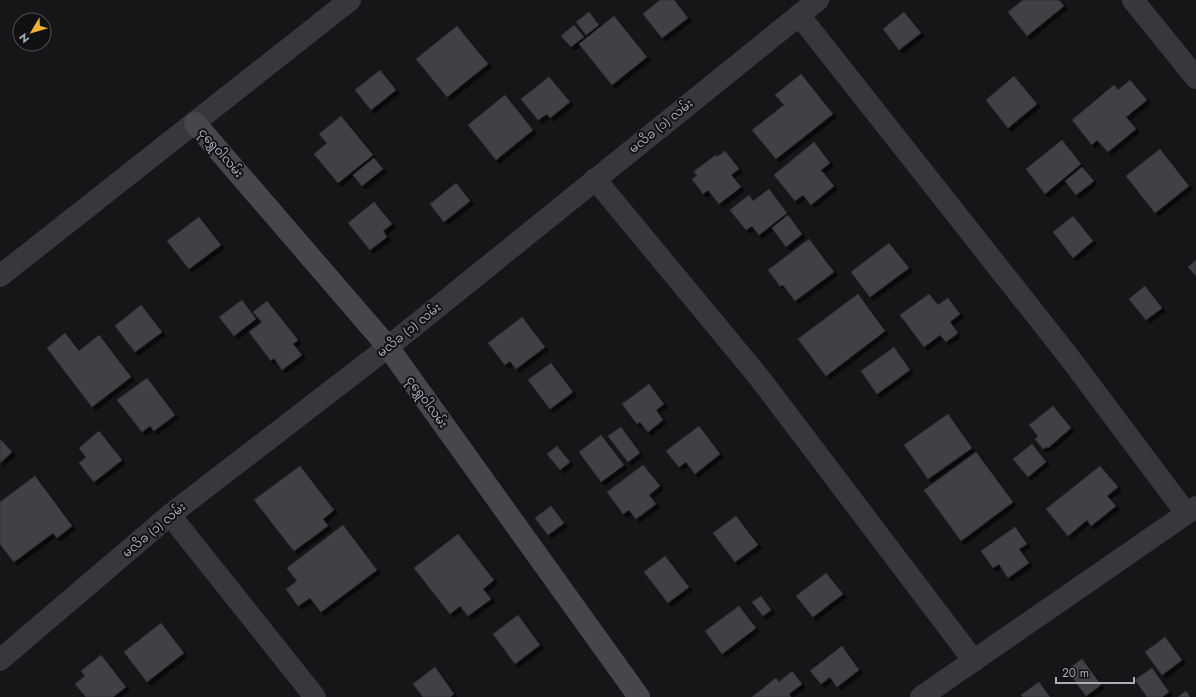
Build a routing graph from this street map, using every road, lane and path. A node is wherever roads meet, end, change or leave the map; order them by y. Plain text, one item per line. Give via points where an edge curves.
1 (350, 0) edge
2 (818, 0) edge
3 (1133, 0) edge
4 (799, 15) junction
5 (1196, 78) edge
6 (195, 123) junction
7 (595, 179) junction
8 (0, 276) edge
9 (388, 347) junction
10 (1191, 510) edge
11 (170, 515) junction
12 (0, 660) edge
13 (974, 661) junction
14 (315, 697) edge
15 (639, 697) edge
16 (921, 697) edge

1 - 6 street
2 - 4 street, မလိခ (၁) လမ်း
3 - 5 street
4 - 7 street, မလိခ (၁) လမ်း
4 - 10 street
6 - 8 street
6 - 9 street, ငုရွှေဝါလမ်း
7 - 9 street, မလိခ (၁) လမ်း
7 - 13 street via 758,376
9 - 11 street, မလိခ (၁) လမ်း
9 - 15 street, ငုရွှေဝါလမ်း
10 - 13 street
11 - 12 street, မလိခ (၁) လမ်း
11 - 14 street
13 - 16 street

